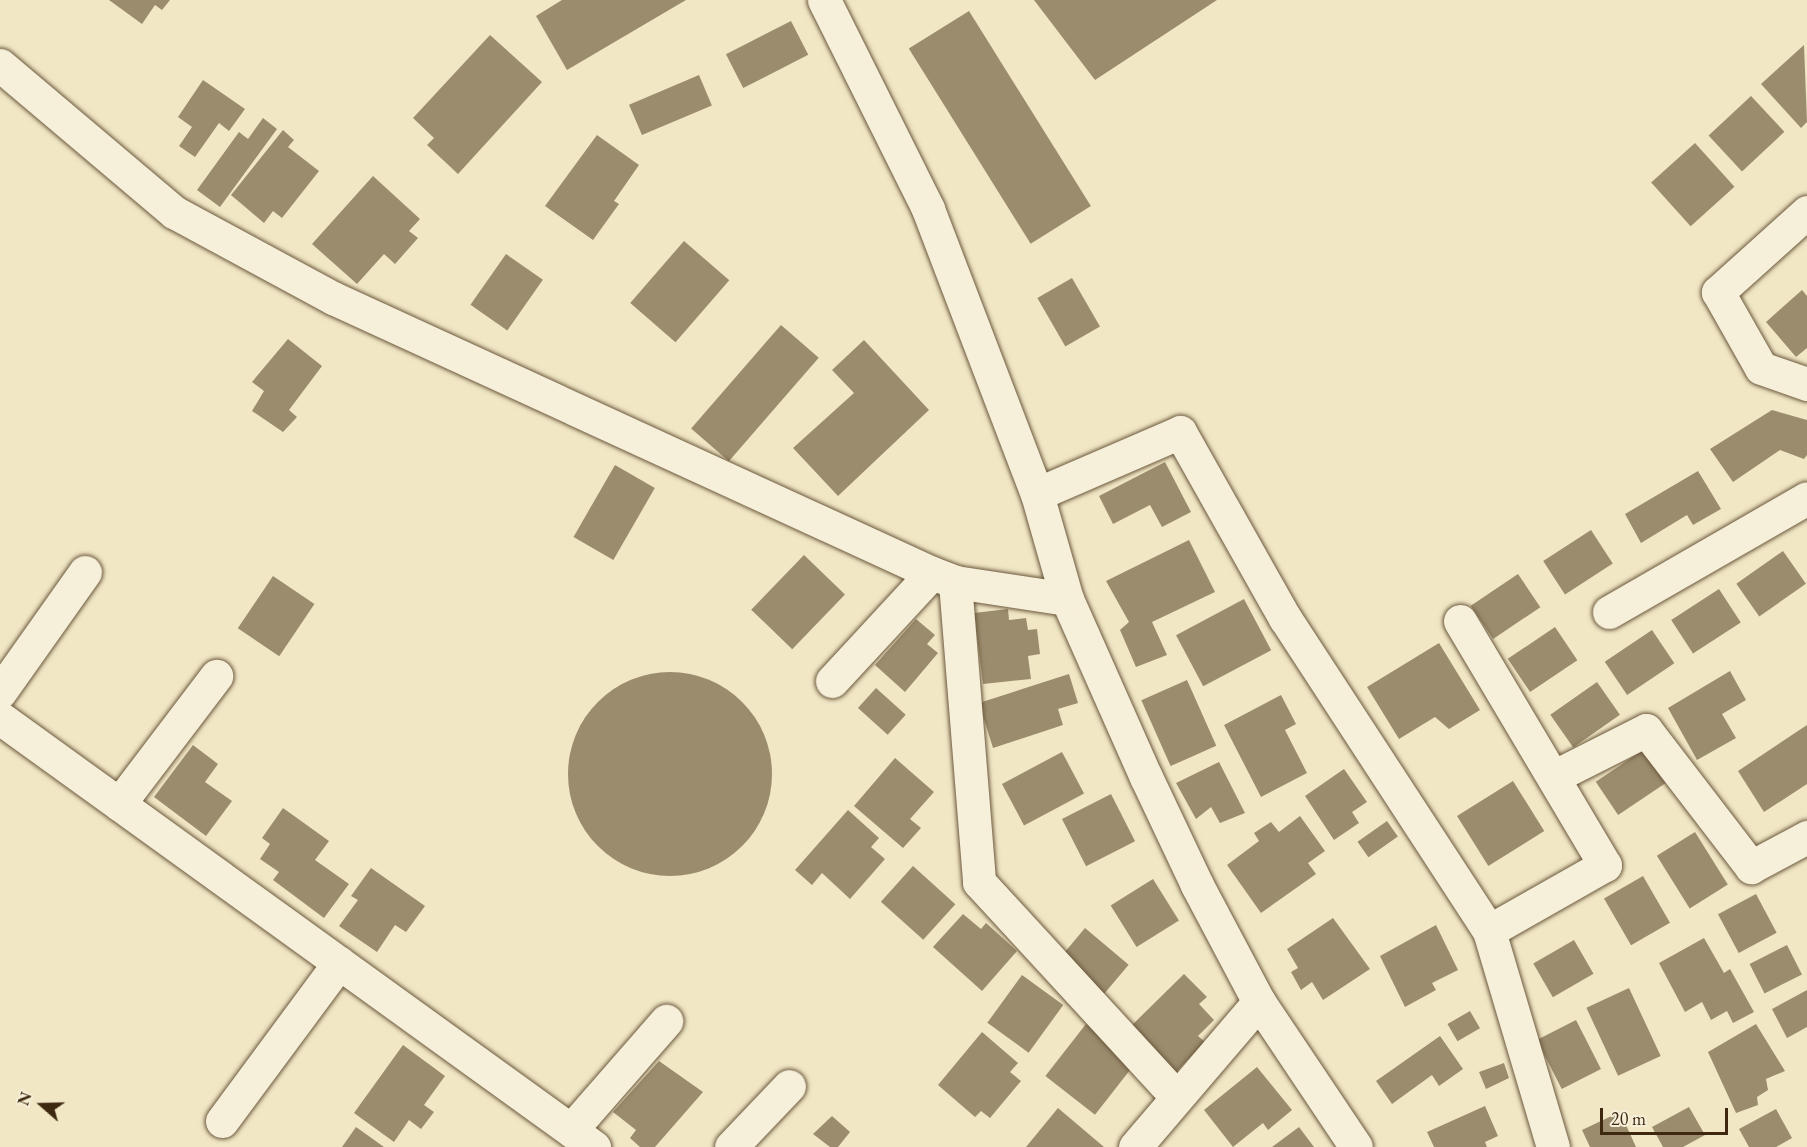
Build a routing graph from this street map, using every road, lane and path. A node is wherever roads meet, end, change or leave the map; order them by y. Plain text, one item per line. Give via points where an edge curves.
1 (824, 0) edge
2 (0, 65) edge
3 (1807, 212) edge
4 (1807, 384) edge
5 (1037, 494) junction
6 (1807, 498) edge
7 (85, 572) dead end
8 (944, 578) junction
9 (1067, 599) junction
10 (1609, 612) dead end
11 (1460, 621) dead end
12 (216, 676) dead end
13 (832, 681) dead end
14 (0, 692) edge
15 (0, 718) edge
16 (1555, 776) junction
17 (118, 804) junction
18 (1807, 837) edge
19 (1489, 931) junction
20 (339, 963) junction
21 (1259, 1002) junction
22 (666, 1021) dead end
23 (789, 1086) dead end
24 (1177, 1097) junction
25 (222, 1121) dead end
26 (582, 1139) edge
27 (731, 1147) edge
28 (1135, 1147) edge
29 (1356, 1147) edge
30 (1553, 1147) edge

1 - 5 street via 928,209
2 - 8 street via 174,212 333,298
3 - 4 street via 1718,292 1761,368
5 - 9 street
5 - 19 street via 1180,432 1285,618
6 - 10 street
7 - 14 street
8 - 9 street
8 - 13 street
8 - 24 street via 979,882
9 - 21 street via 1197,885
11 - 16 street
12 - 17 street
15 - 17 street
16 - 18 street via 1646,730 1751,867
16 - 19 street via 1605,865
17 - 20 street
19 - 30 street
20 - 25 street
20 - 26 street
21 - 24 street
21 - 29 street
22 - 26 street
23 - 27 street
24 - 28 street

